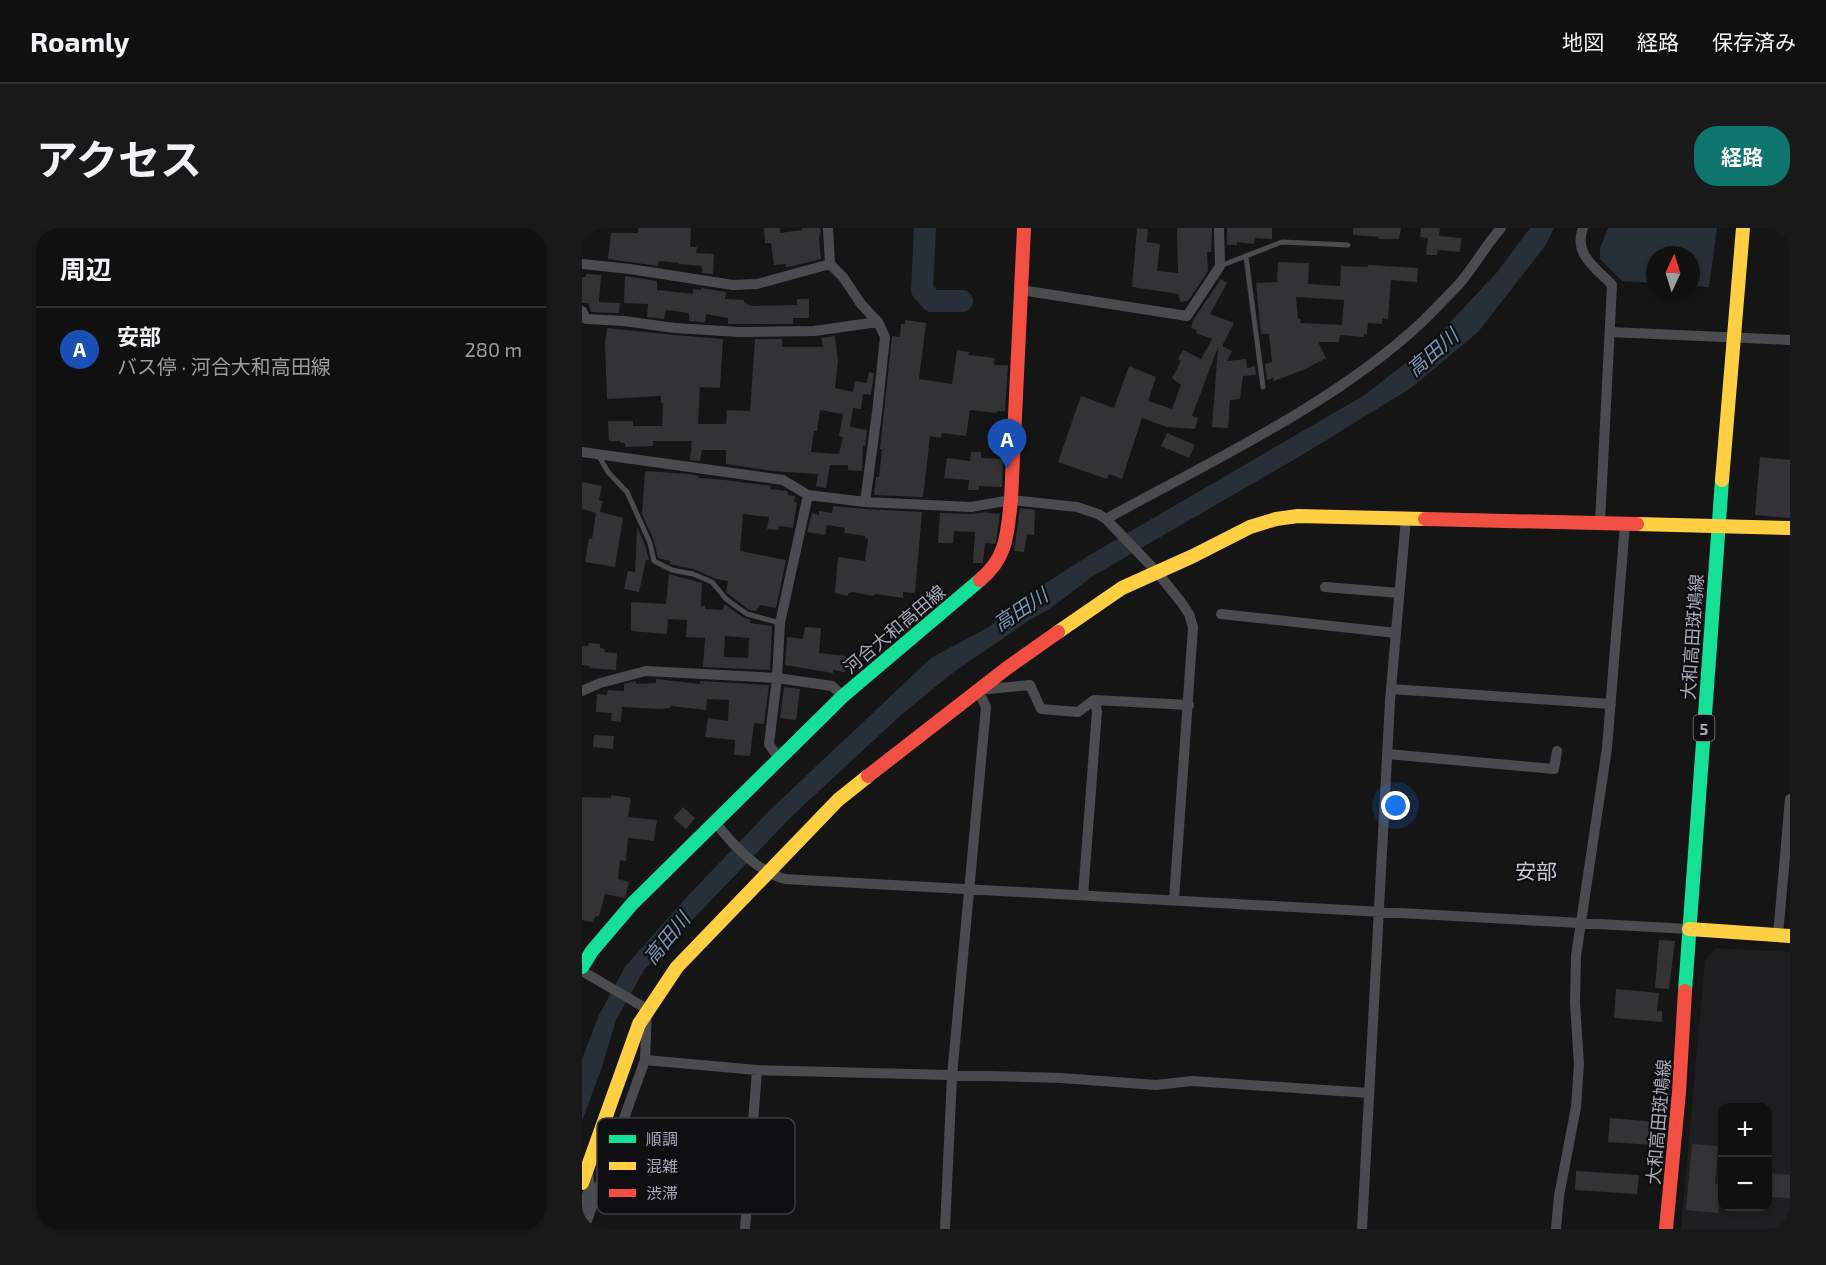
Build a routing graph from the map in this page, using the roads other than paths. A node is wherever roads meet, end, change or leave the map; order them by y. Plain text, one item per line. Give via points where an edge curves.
1 (828, 228) edge
2 (1024, 228) edge
3 (1219, 228) edge
4 (1501, 228) edge
5 (1583, 228) edge
6 (1743, 228) edge
7 (1348, 245) dead end
8 (1246, 257) junction
9 (582, 264) edge
10 (830, 264) junction
11 (1220, 266) junction
12 (1021, 290) junction
13 (582, 311) edge
14 (878, 322) junction
15 (1610, 332) junction
16 (1732, 337) junction
17 (1790, 340) edge
18 (1263, 387) dead end
19 (582, 452) edge
20 (599, 455) junction
21 (808, 495) junction
22 (1011, 500) junction
23 (865, 502) junction
24 (1406, 518) junction
25 (1108, 521) junction
26 (1600, 523) junction
27 (1625, 524) junction
28 (1719, 526) junction
29 (1790, 528) edge
30 (1153, 569) junction
31 (1325, 587) dead end
32 (1399, 592) junction
33 (1221, 614) dead end
34 (780, 623) junction
35 (1396, 633) junction
36 (777, 678) junction
37 (1391, 689) junction
38 (978, 690) junction
39 (582, 691) edge
40 (843, 696) junction
41 (1094, 700) junction
42 (1611, 704) junction
43 (1189, 705) junction
44 (1557, 751) dead end
45 (1387, 754) junction
46 (778, 759) junction
47 (1790, 799) edge
48 (715, 822) junction
49 (766, 872) junction
50 (969, 889) junction
51 (1083, 895) junction
52 (1174, 900) junction
53 (1378, 911) junction
54 (1580, 922) junction
55 (1689, 928) junction
56 (1784, 935) edge
57 (582, 969) edge
58 (646, 1008) junction
59 (645, 1060) junction
60 (757, 1070) junction
61 (952, 1076) junction
62 (1369, 1093) junction
63 (604, 1118) edge
64 (624, 1118) edge
65 (753, 1118) edge
66 (597, 1140) edge
67 (587, 1169) junction
68 (582, 1183) edge
69 (597, 1193) edge
70 (582, 1210) edge
71 (746, 1214) edge
72 (584, 1229) edge
73 (745, 1229) edge
74 (945, 1229) edge
75 (1362, 1229) edge
76 (1557, 1229) edge
77 (1666, 1229) edge

1 - 10 street
2 - 12 main road, 河合大和高田線
3 - 11 street
4 - 25 street via 1446,298 1370,364 1287,419
5 - 15 street via 1578,240 1582,252 1612,285
6 - 16 main road, 大和高田斑鳩線 / 5
7 - 8 lane via 1282,242
8 - 11 lane
8 - 18 lane
9 - 10 street via 733,285 757,284
10 - 14 street
11 - 12 street via 1187,316
12 - 22 main road, 河合大和高田線
13 - 14 street via 586,319 739,333 814,331
14 - 23 street via 885,337 884,358
15 - 16 street
15 - 26 street
16 - 17 street
16 - 28 main road, 大和高田斑鳩線 / 5
19 - 20 street
20 - 21 street via 783,480
20 - 34 lane via 608,472 627,492 654,561 712,582 747,615
21 - 23 street
21 - 34 street
22 - 23 street via 971,507
22 - 25 street via 1077,507
22 - 40 main road, 河合大和高田線 via 1006,544 998,562
24 - 26 main road
24 - 30 main road via 1276,519 1250,527 1193,556
24 - 32 street
25 - 30 street
26 - 27 main road
27 - 28 main road
27 - 42 street
28 - 29 main road
28 - 55 main road, 大和高田斑鳩線 / 5
30 - 38 main road
30 - 43 street via 1189,614 1193,627
31 - 32 street
32 - 35 street
33 - 35 street
34 - 36 street
35 - 37 street
36 - 39 street via 646,671
36 - 40 street via 832,686
36 - 46 street via 769,744
37 - 42 street
37 - 45 street
38 - 41 street via 1030,684 1041,709 1078,712
38 - 49 main road via 838,800
38 - 50 street via 986,707
40 - 46 main road, 河合大和高田線
41 - 43 street
41 - 51 street
42 - 54 street
43 - 52 street
44 - 45 street via 1554,769
45 - 53 street
46 - 48 main road, 河合大和高田線
47 - 56 street
48 - 49 street
48 - 57 main road, 河合大和高田線 via 632,904 592,951
49 - 50 street via 785,879
49 - 58 main road via 677,967
50 - 51 street
50 - 61 street
51 - 52 street
52 - 53 street
53 - 54 street
53 - 62 street
54 - 55 street
54 - 76 street via 1574,978 1578,1075
55 - 56 main road
55 - 77 main road, 大和高田斑鳩線 / 5
57 - 58 street
58 - 59 street
58 - 63 main road
59 - 60 street
59 - 64 street
60 - 61 street
60 - 65 street
61 - 62 street via 1156,1085 1192,1081
61 - 74 street
62 - 75 street
66 - 67 main road
67 - 68 main road
67 - 70 street via 590,1186
69 - 72 street
71 - 73 street

